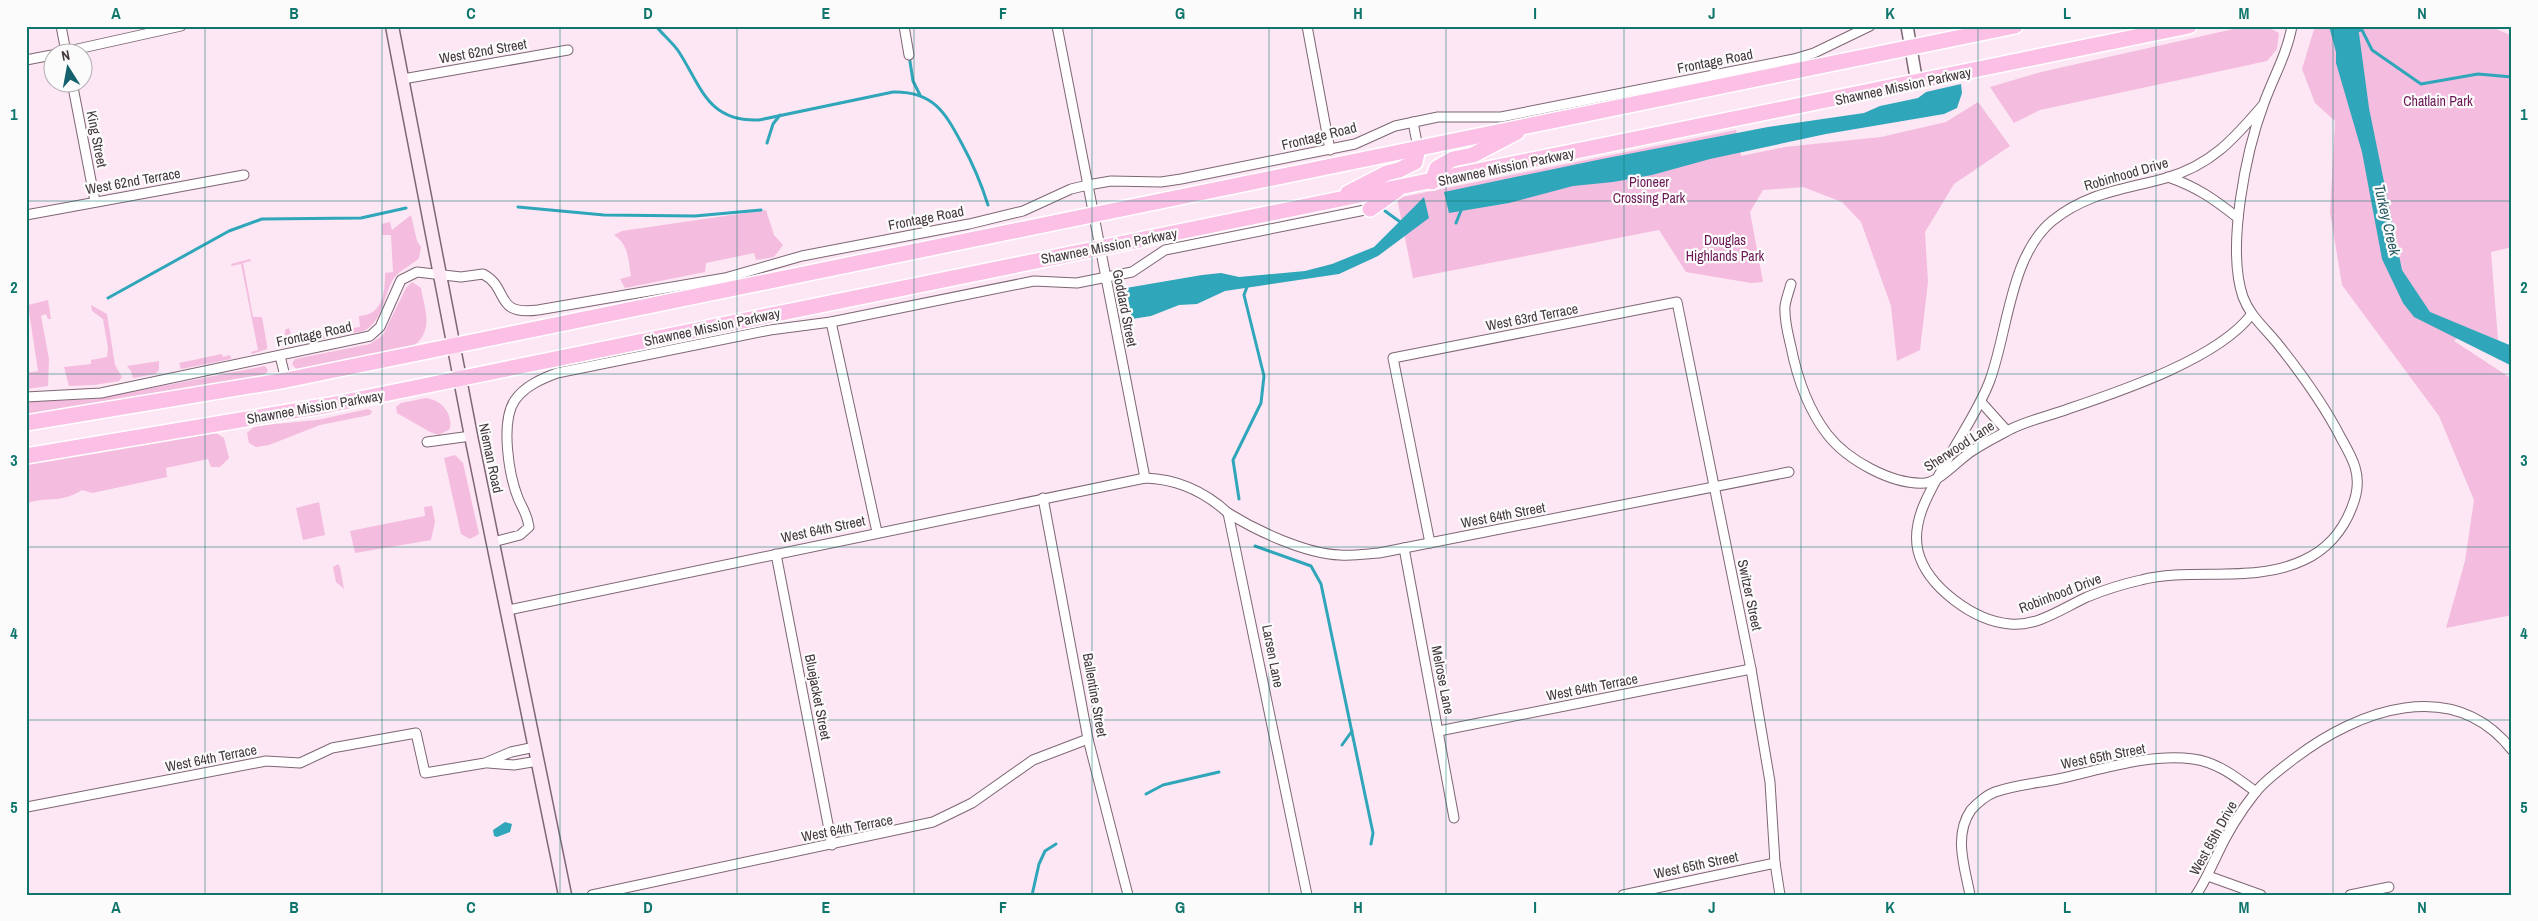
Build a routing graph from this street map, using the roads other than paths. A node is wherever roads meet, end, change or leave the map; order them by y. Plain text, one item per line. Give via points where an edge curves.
1 (61, 26) edge
2 (181, 26) edge
3 (392, 26) edge
4 (904, 26) edge
5 (1057, 26) edge
6 (1306, 26) edge
7 (1870, 26) edge
8 (1907, 26) edge
9 (2015, 26) edge
10 (2190, 26) edge
11 (2292, 26) edge
12 (63, 42) edge
13 (92, 46) edge
14 (1910, 47) junction
15 (568, 50) dead end
16 (910, 55) dead end
17 (42, 57) edge
18 (26, 60) edge
19 (403, 79) junction
20 (1917, 83) junction
21 (74, 92) edge
22 (2263, 105) junction
23 (1413, 122) junction
24 (1532, 124) junction
25 (1418, 148) junction
26 (1330, 150) junction
27 (244, 175) dead end
28 (2168, 177) junction
29 (1432, 182) junction
30 (1088, 185) junction
31 (1398, 189) junction
32 (95, 201) junction
33 (1331, 202) junction
34 (1370, 209) joint
35 (26, 215) edge
36 (1094, 216) junction
37 (2238, 218) junction
38 (1100, 248) junction
39 (440, 274) junction
40 (1105, 278) junction
41 (1791, 284) dead end
42 (1677, 302) joint
43 (2251, 315) junction
44 (831, 322) junction
45 (454, 346) junction
46 (280, 356) junction
47 (460, 378) junction
48 (286, 380) junction
49 (26, 397) edge
50 (1981, 402) junction
51 (26, 423) edge
52 (2007, 431) junction
53 (471, 436) junction
54 (428, 442) dead end
55 (26, 456) edge
56 (1789, 472) dead end
57 (1938, 477) junction
58 (1146, 478) junction
59 (1714, 487) junction
60 (1043, 498) junction
61 (1228, 513) junction
62 (877, 532) junction
63 (493, 542) junction
64 (1430, 543) junction
65 (1404, 548) junction
66 (776, 554) junction
67 (508, 610) junction
68 (1751, 669) junction
69 (1439, 732) junction
70 (1088, 739) junction
71 (535, 747) junction
72 (2512, 750) edge
73 (538, 761) junction
74 (485, 763) junction
75 (2256, 792) junction
76 (27, 807) edge
77 (1454, 818) dead end
78 (832, 845) junction
79 (1775, 863) junction
80 (2208, 876) junction
81 (2389, 887) dead end
82 (565, 895) edge
83 (592, 895) edge
84 (1128, 895) edge
85 (1307, 895) edge
86 (1623, 895) edge
87 (1780, 895) edge
88 (1970, 895) edge
89 (2196, 895) edge
90 (2261, 895) edge
91 (2350, 895) edge

1 - 12 street
2 - 13 street
3 - 19 main road, Nieman Road
4 - 16 street
5 - 30 street, Goddard Street
6 - 26 street
7 - 23 street, Frontage Road via 1794,59 1501,117 1455,116
8 - 14 street
9 - 14 highway
10 - 20 highway, Shawnee Mission Parkway
11 - 22 street, Robinhood Drive
14 - 20 street
14 - 24 highway
15 - 19 street, West 62nd Street
17 - 18 street
19 - 39 main road, Nieman Road
20 - 29 highway, Shawnee Mission Parkway
21 - 32 street, King Street
22 - 28 street, Robinhood Drive via 2231,143 2208,159
22 - 37 street, Robinhood Drive
23 - 25 street
23 - 26 street, Frontage Road
24 - 25 highway
24 - 29 highway via 1474,155 1453,159 1436,168
25 - 33 highway via 1415,162
25 - 36 highway
26 - 30 street, Frontage Road via 1161,182 1111,181
27 - 32 street, West 62nd Terrace
28 - 37 street via 2210,196
28 - 50 street, Robinhood Drive via 2096,195 2045,227 2023,264
29 - 31 highway, Shawnee Mission Parkway
30 - 36 street, Goddard Street
30 - 39 street, Frontage Road via 1071,189 1023,211 969,224 802,256 725,278 538,310 518,311 508,306 494,282 483,274 461,277
31 - 33 highway, Shawnee Mission Parkway
31 - 34 highway
32 - 35 street, West 62nd Terrace
33 - 38 highway, Shawnee Mission Parkway
34 - 40 street via 1165,250 1142,268
36 - 38 street, Goddard Street
36 - 45 highway
37 - 43 street, Robinhood Drive via 2238,274
38 - 40 street, Goddard Street
38 - 47 highway, Shawnee Mission Parkway
39 - 45 main road, Nieman Road
39 - 46 street, Frontage Road via 417,272 401,280 380,326 370,336
40 - 44 street via 1077,283 1034,281
40 - 58 street, Goddard Street
41 - 57 street, Sherwood Lane via 1785,306 1794,363 1799,382 1827,434 1852,457 1879,474 1927,483
42 - 59 street, Switzer Street
42 - 64 street, West 63rd Terrace via 1393,358
43 - 52 street, Sherwood Lane via 2223,342 2167,370
43 - 57 street, Robinhood Drive via 2278,344 2327,411 2357,471 2357,488 2346,520 2330,542 2307,559 2266,570 2146,578 2088,597 2030,622 2007,624 1973,612 1936,584 1926,568 1919,552 1919,521
44 - 62 street
44 - 63 street via 760,332 569,370 538,380 515,400 511,408 507,444 518,500 527,512 528,527 520,535
45 - 47 main road, Nieman Road
45 - 48 highway
46 - 48 street
46 - 49 street, Frontage Road via 101,393
47 - 53 main road, Nieman Road
47 - 55 highway, Shawnee Mission Parkway via 321,407
48 - 51 highway
50 - 52 street
50 - 57 street, Robinhood Drive
52 - 57 street, Sherwood Lane via 1970,452
53 - 54 street
53 - 63 main road, Nieman Road
56 - 59 street, West 64th Street
58 - 60 street, West 64th Street
58 - 61 street via 1177,481 1190,486 1207,495
59 - 64 street, West 64th Street
59 - 68 street, Switzer Street
60 - 62 street, West 64th Street
60 - 70 street, Ballentine Street
61 - 65 street, West 64th Street via 1251,526 1322,553 1353,556
61 - 85 street, Larsen Lane
62 - 66 street, West 64th Street
63 - 67 main road, Nieman Road
64 - 65 street, West 64th Street
65 - 69 street, Melrose Lane
66 - 67 street, West 64th Street
66 - 78 street, Bluejacket Street
67 - 71 main road, Nieman Road
68 - 69 street, West 64th Terrace
68 - 79 street, Switzer Street via 1770,782
69 - 77 street, Melrose Lane
70 - 78 street, West 64th Terrace via 1033,760 972,803 933,822
70 - 84 street, Ballentine Street
71 - 73 main road, Nieman Road
71 - 74 street, West 64th Terrace via 511,752
72 - 75 street, West 65th Drive via 2502,737 2474,717 2420,705 2388,710 2308,748
73 - 74 street, West 64th Terrace via 514,765
73 - 82 main road, Nieman Road
74 - 76 street, West 64th Terrace via 425,773 416,733 332,748 300,763 266,761
75 - 80 street, West 65th Drive via 2230,830
75 - 88 street, West 65th Street via 2230,772 2213,764 2175,757 1994,792 1971,811 1964,826 1961,850
78 - 83 street, West 64th Terrace
79 - 86 street, West 65th Street
79 - 87 street, Switzer Street
80 - 89 street, West 65th Drive
80 - 90 street
81 - 91 street

